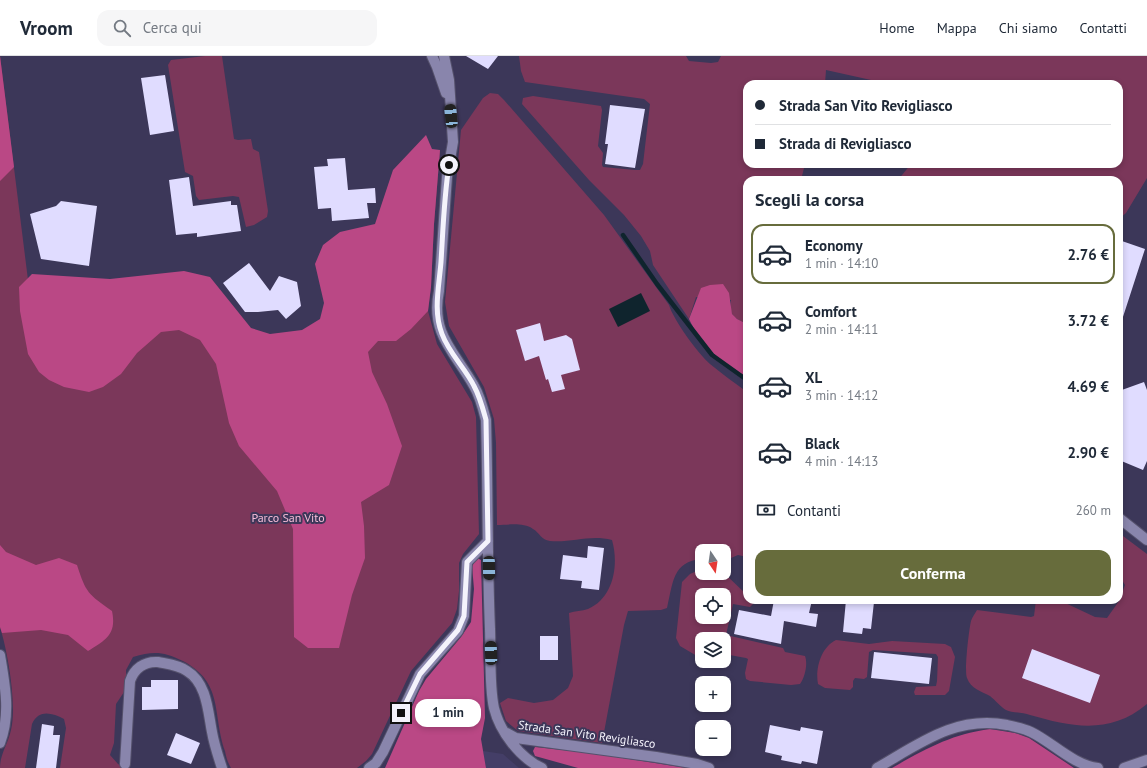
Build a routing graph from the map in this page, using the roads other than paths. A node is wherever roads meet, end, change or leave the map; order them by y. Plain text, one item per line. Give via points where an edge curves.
1 (432, 56) edge
2 (444, 56) edge
3 (449, 103) junction
4 (1123, 521) edge
5 (1147, 540) edge
6 (488, 541) junction
7 (0, 655) edge
8 (505, 732) junction
9 (0, 743) edge
10 (1147, 760) edge
11 (125, 764) dead end
12 (222, 768) edge
13 (369, 768) edge
14 (542, 768) edge
15 (709, 768) edge
16 (877, 768) edge
17 (1098, 768) edge
18 (1124, 768) edge

1 - 3 street, Strada San Vito Revigliasco
2 - 3 street, Strada San Vito Revigliasco via 449,80
3 - 6 street, Strada San Vito Revigliasco via 453,142 447,177 436,306 438,324 443,336 474,386 486,420
4 - 5 street
6 - 8 street, Strada San Vito Revigliasco via 492,689 494,707
6 - 13 street via 467,562 464,616 458,630 420,674 383,752
7 - 9 street via 6,702 5,730
8 - 14 street via 523,754
8 - 15 street, Strada San Vito Revigliasco via 516,738 662,758
10 - 18 street
11 - 12 street via 130,681 133,672 140,666 155,662 187,670 195,677 208,706 212,733
16 - 17 street via 936,734 963,725 984,722 1031,732 1062,752

